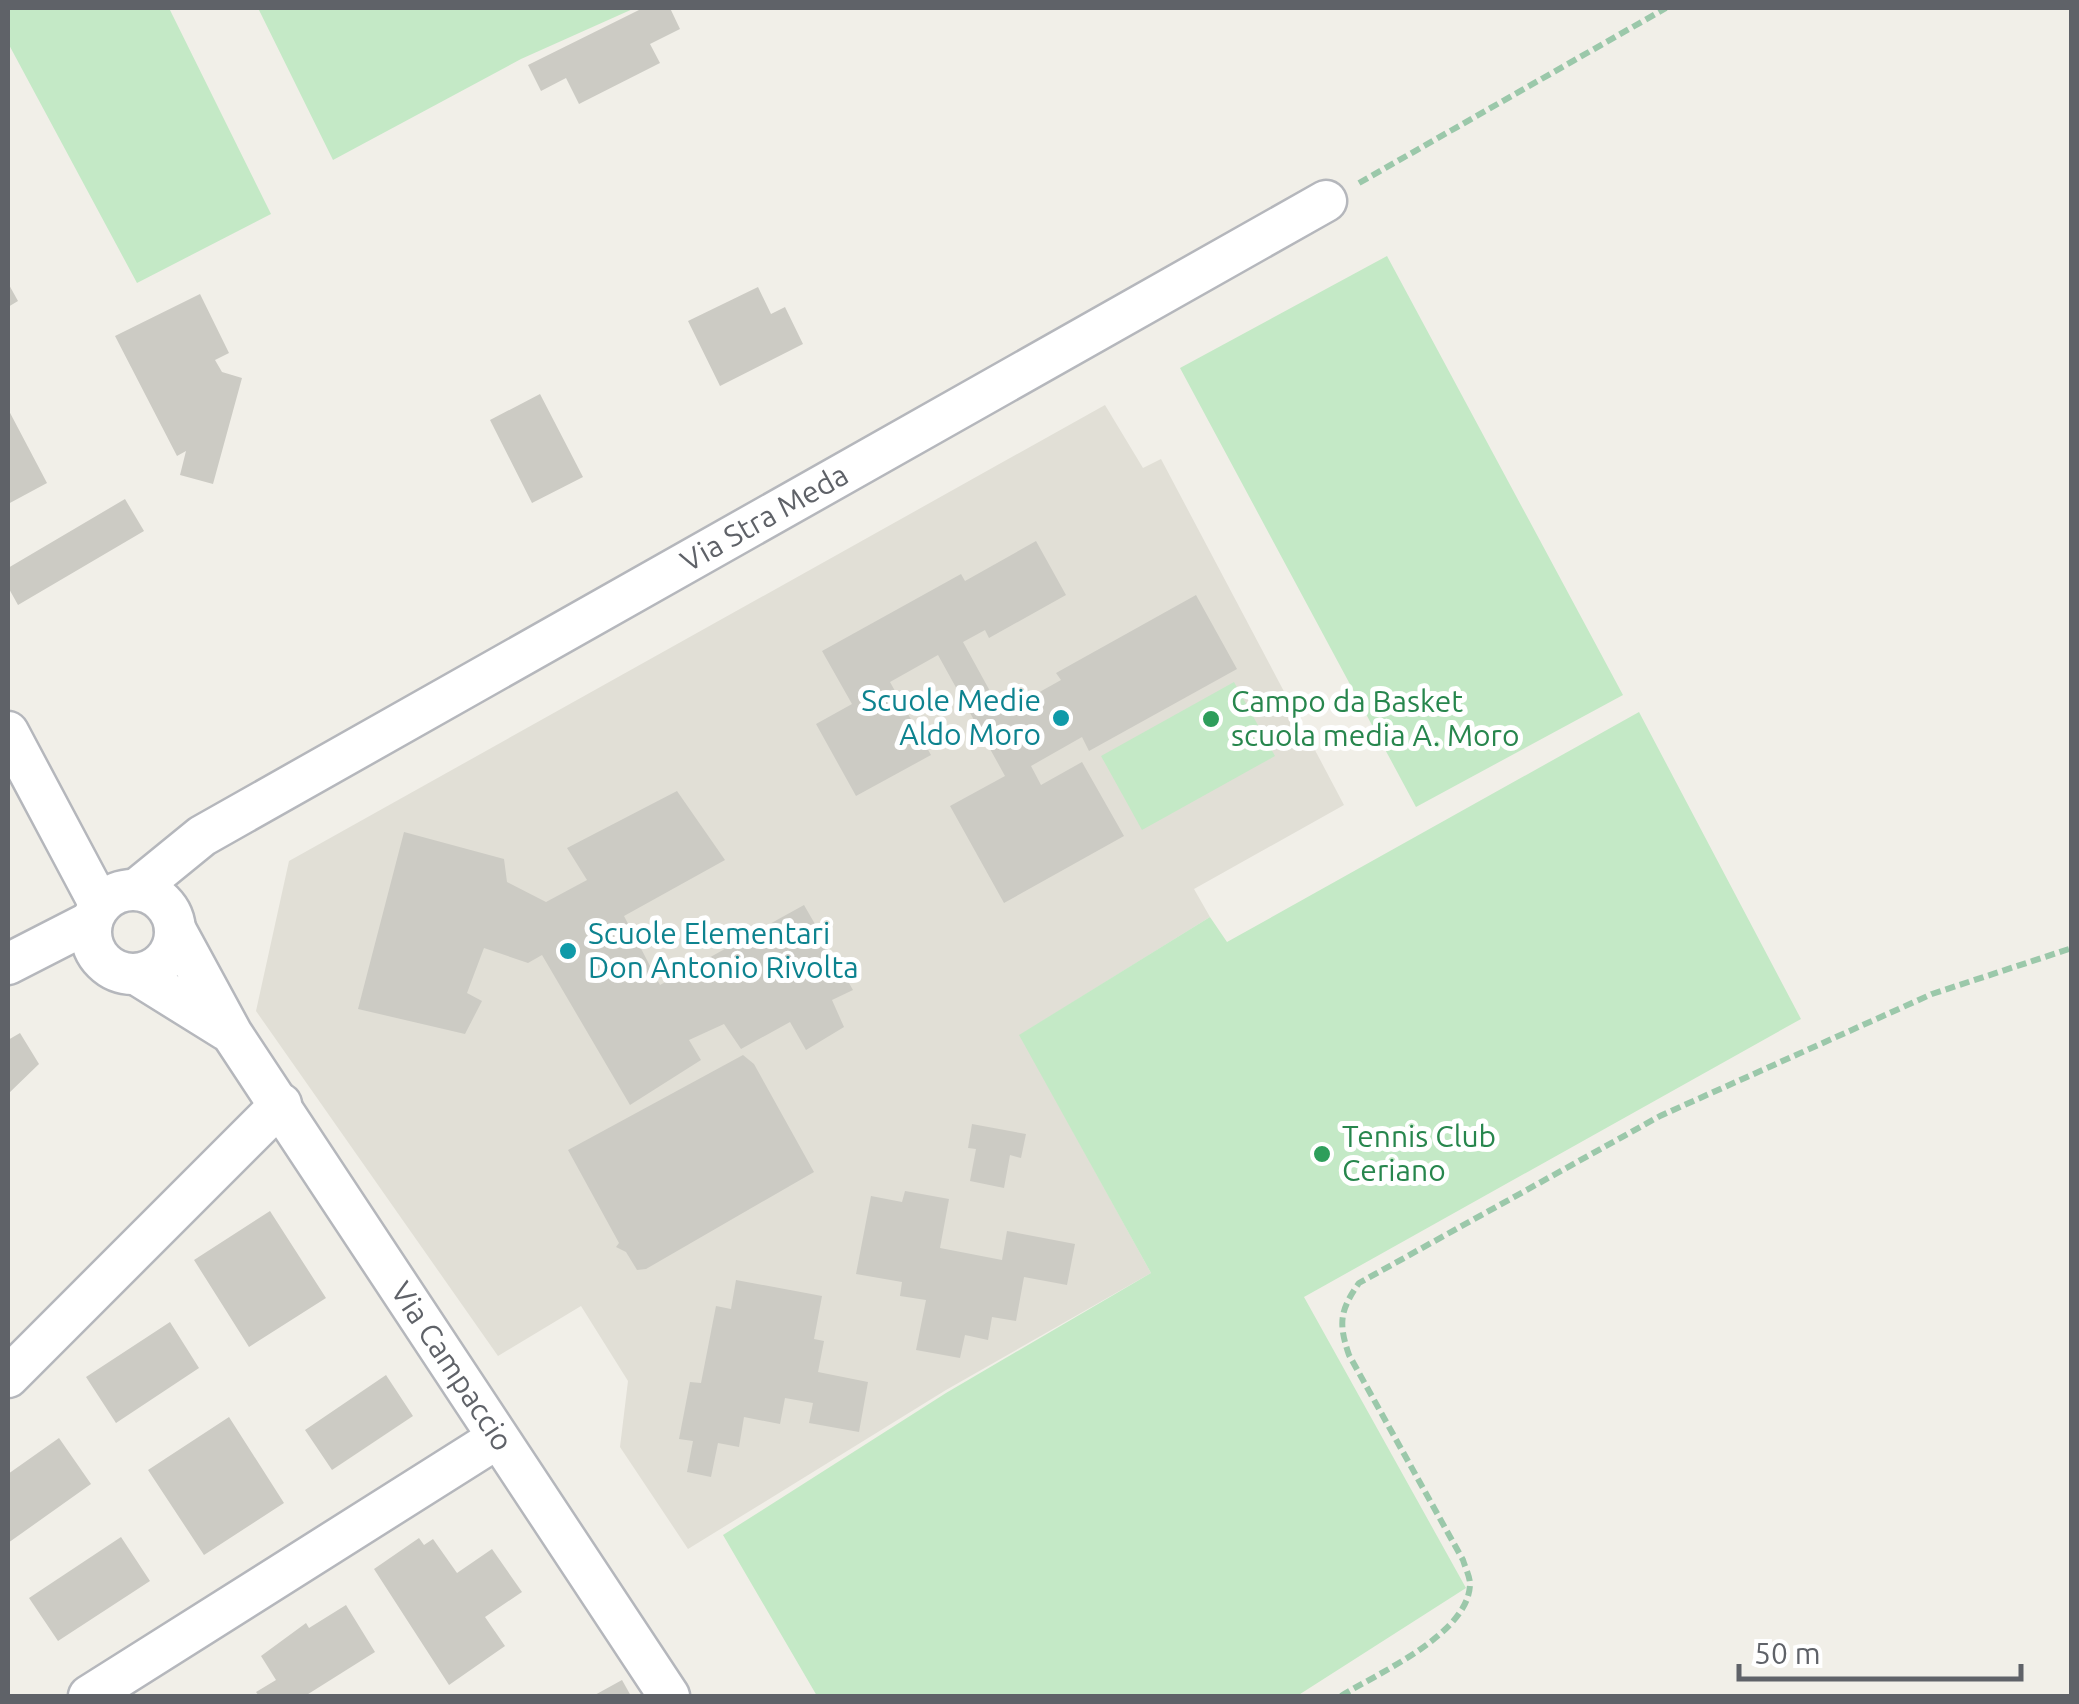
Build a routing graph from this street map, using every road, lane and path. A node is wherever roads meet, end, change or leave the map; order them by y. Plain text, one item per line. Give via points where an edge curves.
1 (1666, 8) edge
2 (1326, 202) joint
3 (8, 732) edge
4 (132, 906) junction
5 (2072, 948) edge
6 (12, 962) edge
7 (121, 969) junction
8 (232, 1034) junction
9 (280, 1104) junction
10 (8, 1377) edge
11 (496, 1439) junction
12 (88, 1696) edge
13 (669, 1696) edge
14 (1340, 1696) edge

1 - 2 path
2 - 4 street, Via Stra Meda via 202,836
3 - 4 street via 70,844
4 - 6 street, Via Stra Meda
4 - 7 street via 92,944
4 - 7 street via 174,942 160,964
4 - 8 street, Via Campaccio
5 - 14 path via 1932,994 1660,1116 1360,1283 1341,1309 1348,1355 1463,1560 1470,1584 1461,1611 1442,1635
6 - 7 street, Via Stra Meda
7 - 8 street, Via Campaccio
8 - 9 street, Via Campaccio
9 - 10 street
9 - 11 street, Via Campaccio
11 - 12 street
11 - 13 street, Via Campaccio

